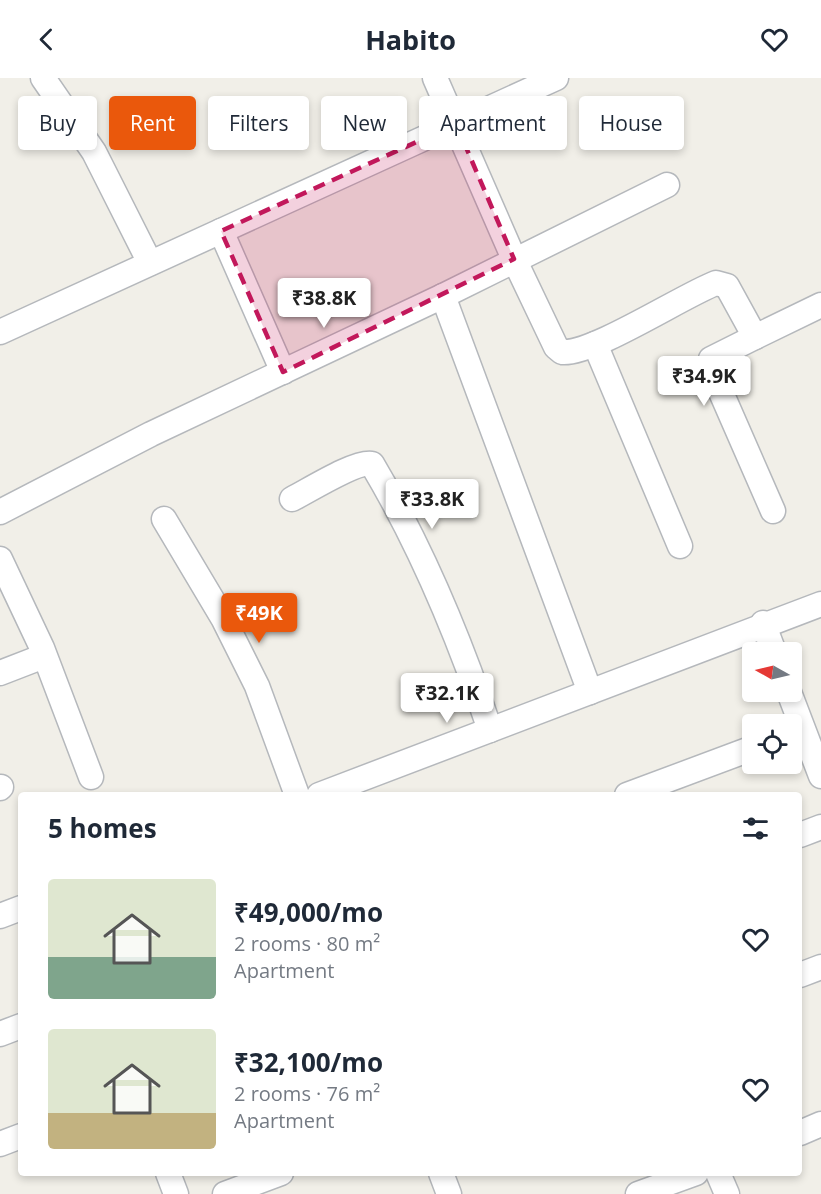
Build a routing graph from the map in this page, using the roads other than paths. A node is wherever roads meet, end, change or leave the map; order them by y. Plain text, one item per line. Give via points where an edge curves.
1 (43, 78) edge
2 (435, 78) edge
3 (556, 78) edge
4 (443, 96) edge
5 (517, 96) edge
6 (419, 141) edge
7 (467, 150) edge
8 (667, 185) dead end
9 (221, 231) junction
10 (514, 260) junction
11 (150, 263) junction
12 (443, 297) junction
13 (821, 305) edge
14 (0, 332) edge
15 (755, 337) junction
16 (595, 344) junction
17 (283, 372) junction
18 (292, 499) dead end
19 (773, 511) dead end
20 (0, 512) edge
21 (164, 519) dead end
22 (680, 546) dead end
23 (0, 559) edge
24 (821, 604) edge
25 (763, 624) junction
26 (770, 642) edge
27 (44, 656) junction
28 (0, 674) edge
29 (590, 692) junction
30 (490, 730) junction
31 (802, 739) edge
32 (742, 752) edge
33 (821, 776) edge
34 (91, 777) dead end
35 (296, 792) edge
36 (327, 792) edge
37 (635, 792) edge
38 (821, 827) edge
39 (802, 834) edge
40 (18, 909) edge
41 (0, 916) edge
42 (821, 967) edge
43 (802, 974) edge
44 (18, 1027) edge
45 (0, 1034) edge
46 (821, 1124) edge
47 (802, 1132) edge
48 (18, 1137) edge
49 (0, 1144) edge
50 (169, 1176) edge
51 (273, 1176) edge
52 (442, 1176) edge
53 (688, 1176) edge
54 (719, 1176) edge
55 (176, 1194) edge
56 (225, 1194) edge
57 (448, 1194) edge
58 (638, 1194) edge
59 (727, 1194) edge

1 - 11 street via 94,152
2 - 4 street
3 - 5 street
6 - 9 street
7 - 10 street
8 - 10 street
9 - 11 street
9 - 17 street
10 - 12 street
10 - 16 street via 556,347 567,353
11 - 14 street
12 - 17 street
12 - 29 street
13 - 15 street
15 - 16 street via 732,293 722,283 716,283
15 - 19 street via 714,357 710,367
16 - 22 street
17 - 20 street
18 - 30 street via 353,468 372,464 427,565
21 - 35 street via 223,618 257,686
23 - 27 street
24 - 25 street
25 - 26 street
25 - 29 street
27 - 28 street
27 - 34 street
29 - 30 street
30 - 36 street
31 - 33 street
32 - 37 street
38 - 39 street
40 - 41 street
42 - 43 street
44 - 45 street
46 - 47 street
48 - 49 street
50 - 55 street
51 - 56 street
52 - 57 street
53 - 58 street
54 - 59 street

